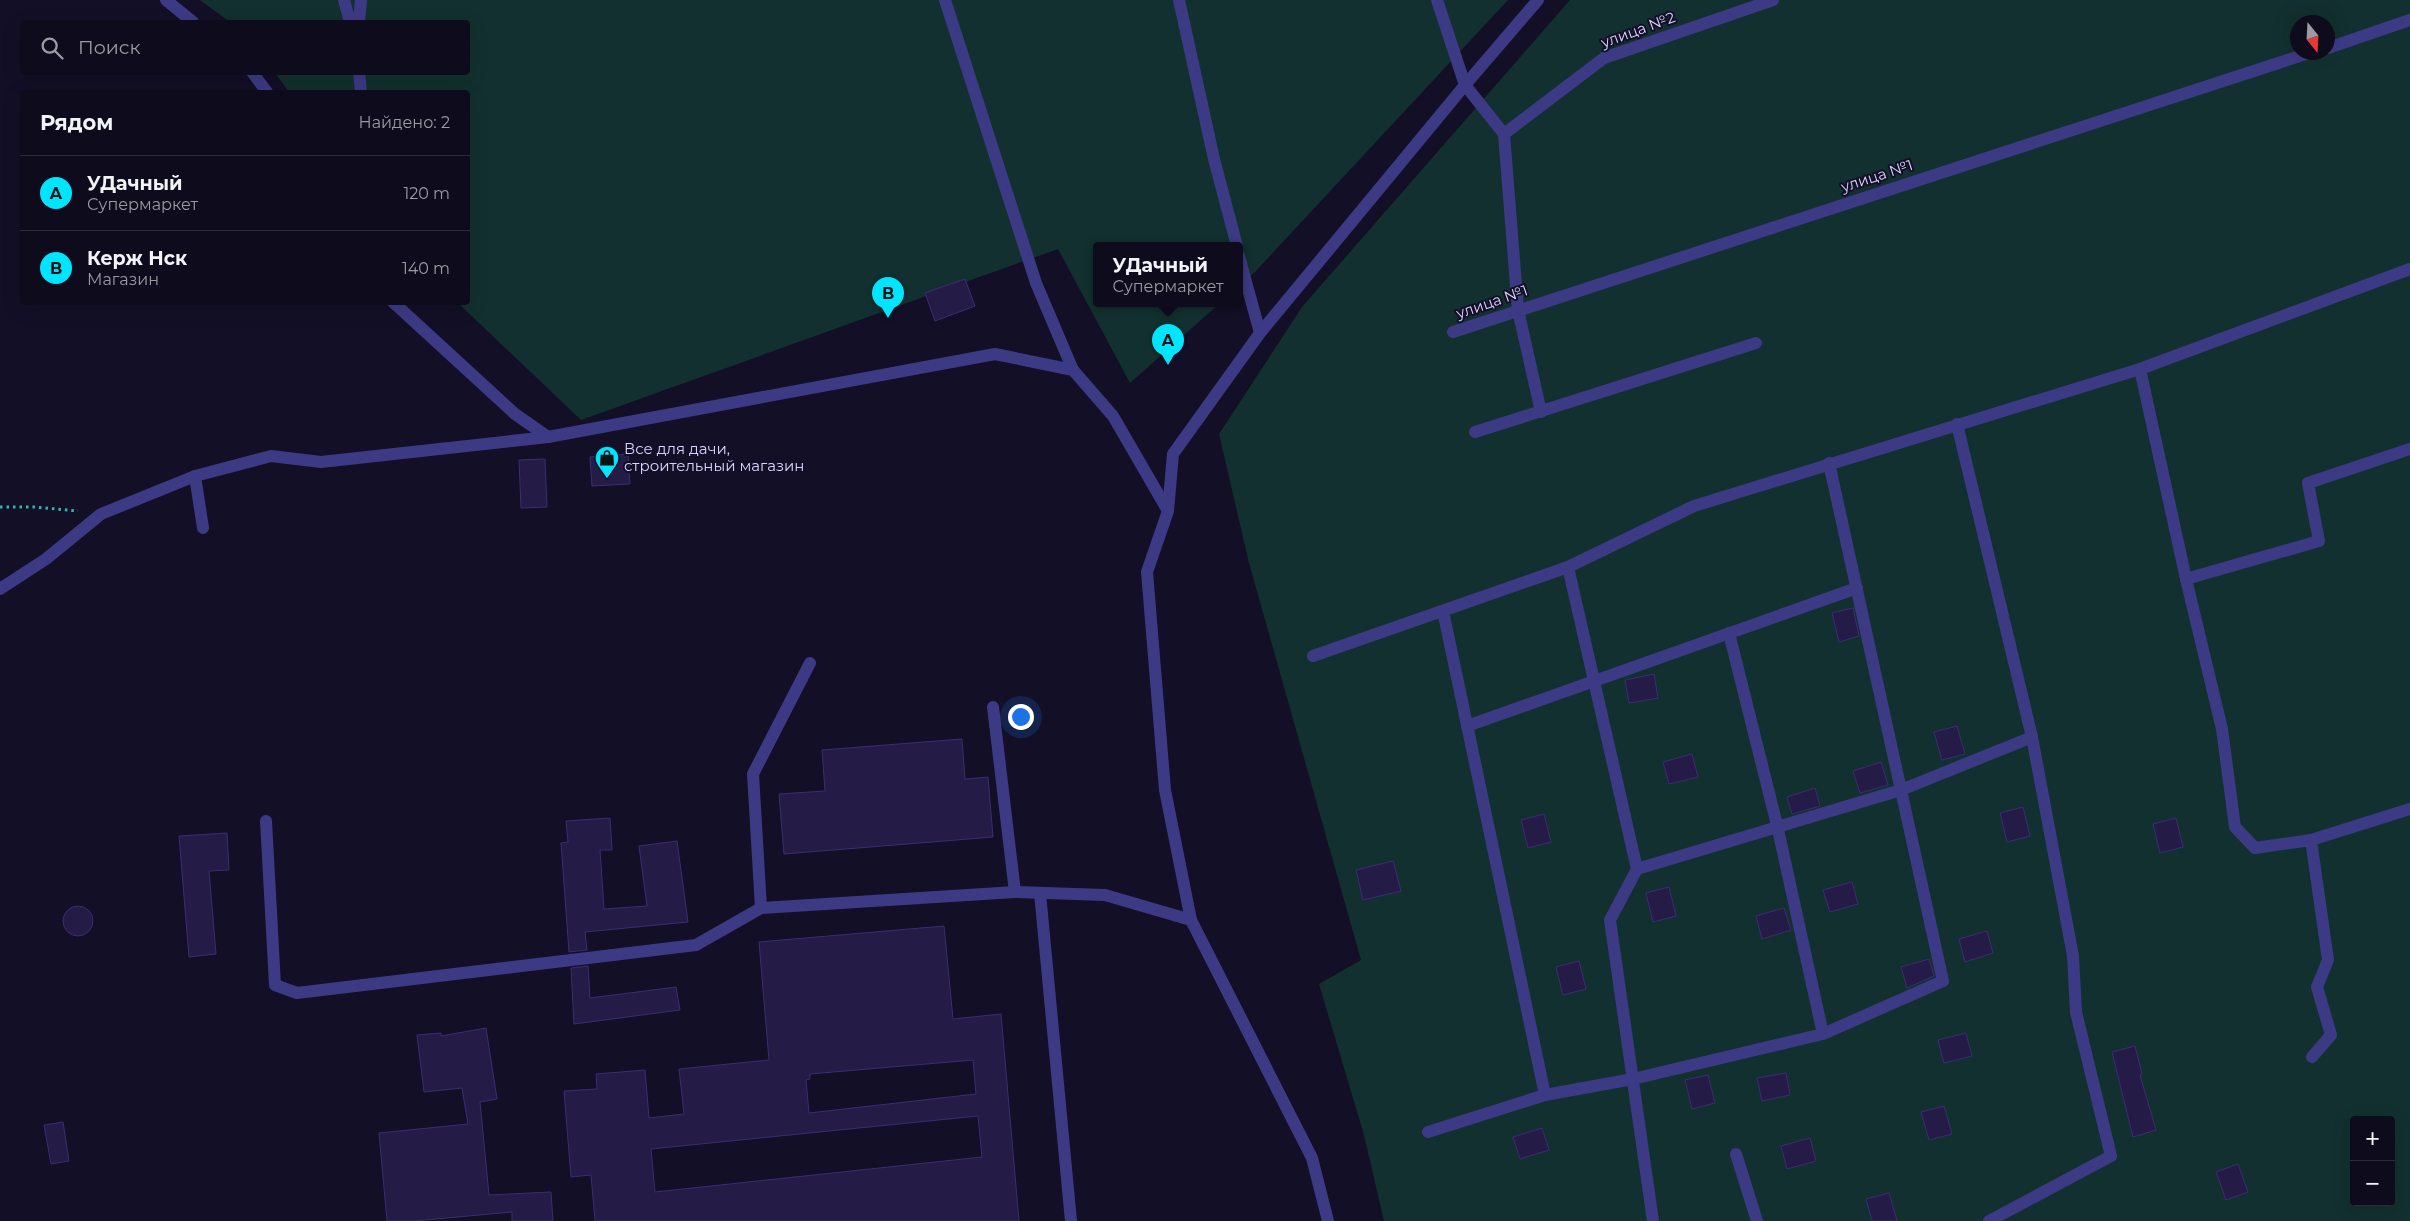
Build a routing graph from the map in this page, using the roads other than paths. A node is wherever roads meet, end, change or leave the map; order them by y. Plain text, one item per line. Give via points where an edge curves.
1 (166, 0) edge
2 (344, 0) edge
3 (361, 0) edge
4 (945, 0) edge
5 (1179, 0) edge
6 (1437, 0) edge
7 (1538, 0) edge
8 (1773, 0) edge
9 (191, 20) edge
10 (349, 20) edge
11 (359, 20) edge
12 (2410, 20) edge
13 (2335, 46) edge
14 (2290, 59) edge
15 (254, 75) edge
16 (359, 75) edge
17 (1465, 85) junction
18 (266, 90) edge
19 (362, 90) edge
20 (1504, 134) junction
21 (1236, 242) edge
22 (2410, 269) edge
23 (1243, 271) edge
24 (396, 305) edge
25 (1518, 310) junction
26 (1453, 332) dead end
27 (1260, 333) junction
28 (1756, 343) dead end
29 (2140, 369) junction
30 (1073, 370) junction
31 (1541, 412) junction
32 (1957, 424) junction
33 (1475, 432) dead end
34 (548, 437) junction
35 (2410, 449) edge
36 (1829, 463) junction
37 (195, 476) junction
38 (1168, 511) junction
39 (203, 528) dead end
40 (1568, 567) junction
41 (2186, 579) junction
42 (1857, 588) junction
43 (0, 589) edge
44 (1443, 611) junction
45 (1729, 633) junction
46 (1313, 656) dead end
47 (810, 663) dead end
48 (1594, 681) junction
49 (993, 707) dead end
50 (1467, 726) junction
51 (2032, 737) junction
52 (1901, 790) junction
53 (2410, 809) edge
54 (266, 821) dead end
55 (1776, 825) junction
56 (2311, 840) junction
57 (1637, 869) junction
58 (1015, 892) junction
59 (1040, 893) junction
60 (761, 908) junction
61 (1191, 920) junction
62 (1823, 1034) junction
63 (2312, 1057) dead end
64 (1633, 1079) junction
65 (1544, 1095) junction
66 (1428, 1132) dead end
67 (1736, 1154) dead end
68 (1071, 1221) edge
69 (1328, 1221) edge
70 (1653, 1221) edge
71 (1757, 1221) edge
72 (1988, 1221) edge

1 - 9 street
2 - 10 street
3 - 11 street
4 - 30 street via 1036,283
5 - 21 street
6 - 17 street
7 - 17 street
8 - 20 street, улица №2 via 1604,58
12 - 13 street
14 - 25 street, улица №1
15 - 18 street
16 - 19 street
17 - 20 street
17 - 27 street
20 - 25 street
22 - 29 street
23 - 27 street
24 - 34 street via 515,414
25 - 26 street, улица №1
25 - 31 street
27 - 38 street via 1173,454
28 - 31 street
29 - 32 street
29 - 41 street
30 - 34 street via 995,354
30 - 38 street via 1114,416
31 - 33 street
32 - 36 street
32 - 51 street
34 - 37 street via 321,462 271,456
35 - 41 street via 2308,483 2319,541
36 - 40 street via 1694,506
36 - 42 street
37 - 39 street
37 - 43 street via 101,514 46,559
38 - 61 street via 1147,572 1165,790
40 - 44 street
40 - 48 street
41 - 56 street via 2222,729 2235,827 2255,848
42 - 45 street
42 - 52 street
44 - 46 street
44 - 50 street
45 - 48 street
45 - 55 street
47 - 60 street via 753,774
48 - 50 street
48 - 57 street
49 - 58 street
50 - 65 street
51 - 52 street
51 - 72 street via 2073,956 2076,1012 2111,1156
52 - 55 street
52 - 62 street via 1943,981
53 - 56 street
54 - 60 street via 276,985 296,993 696,945
55 - 57 street
55 - 62 street
56 - 63 street via 2328,960 2317,987 2331,1035
57 - 64 street via 1610,920
58 - 59 street
58 - 60 street
59 - 61 street via 1105,895
59 - 68 street
61 - 69 street via 1312,1158
62 - 64 street
64 - 65 street
64 - 70 street
65 - 66 street
67 - 71 street

